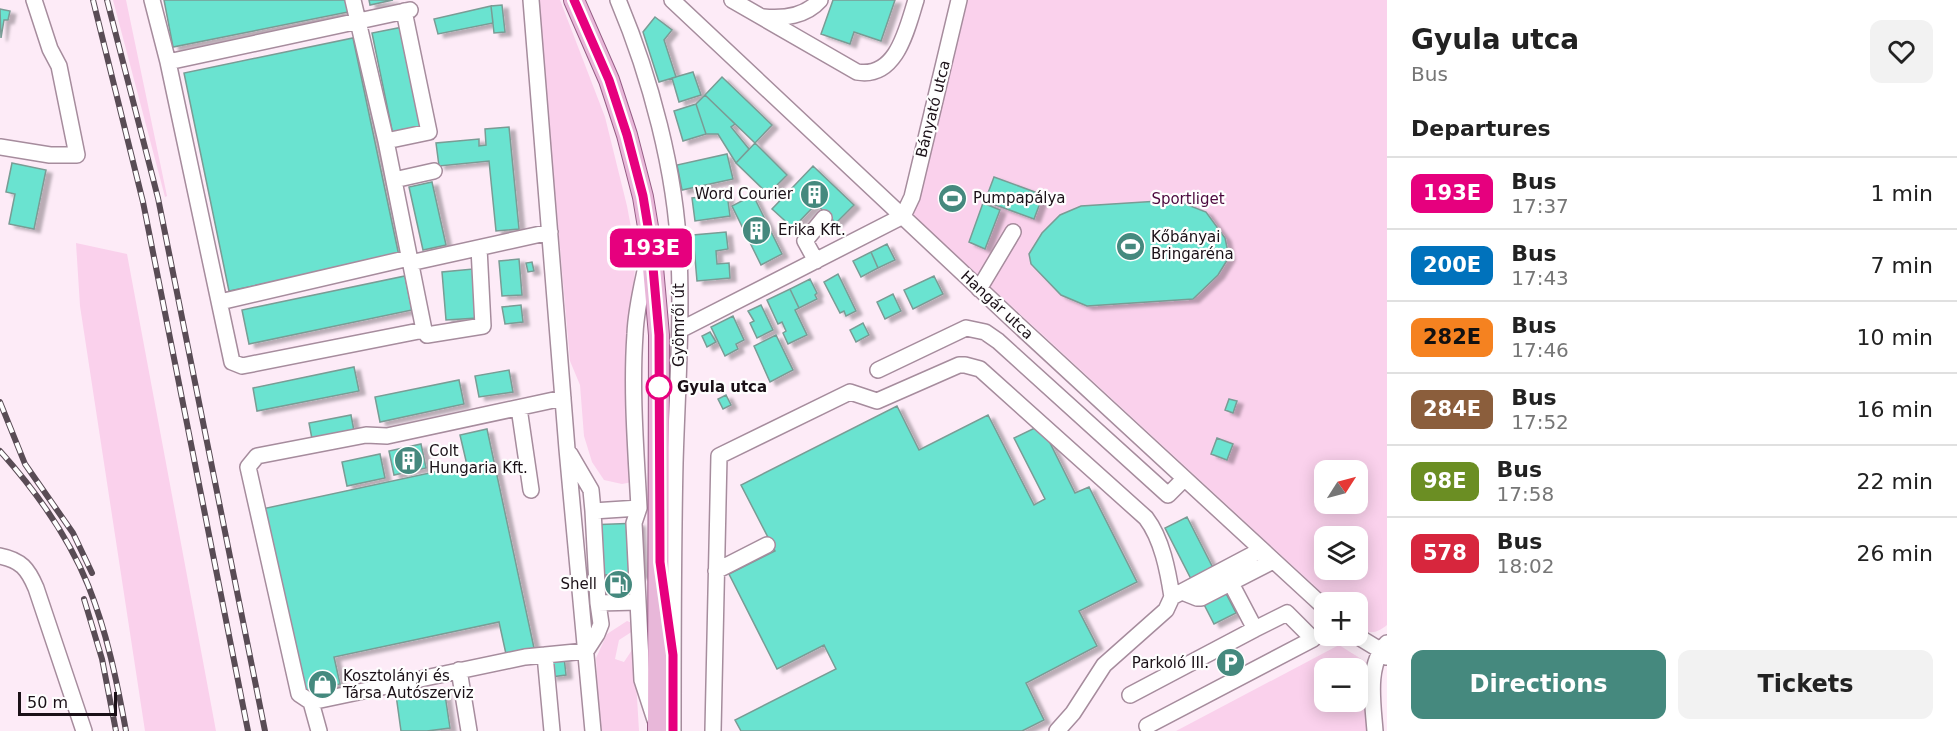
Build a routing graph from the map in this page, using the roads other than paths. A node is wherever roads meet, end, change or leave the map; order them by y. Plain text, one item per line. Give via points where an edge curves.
1 (34, 0) edge
2 (152, 0) edge
3 (353, 0) edge
4 (531, 0) edge
5 (574, 0) edge
6 (672, 0) edge
7 (732, 0) edge
8 (747, 0) edge
9 (820, 0) edge
10 (916, 0) edge
11 (959, 0) edge
12 (619, 1) edge
13 (763, 18) junction
14 (358, 21) junction
15 (168, 62) junction
16 (386, 141) junction
17 (0, 147) edge
18 (434, 171) dead end
19 (394, 180) junction
20 (903, 216) junction
21 (824, 218) dead end
22 (550, 232) junction
23 (1013, 232) dead end
24 (651, 245) junction
25 (479, 248) junction
26 (409, 260) junction
27 (816, 261) junction
28 (979, 289) junction
29 (220, 302) junction
30 (1015, 322) junction
31 (424, 330) junction
32 (681, 330) junction
33 (998, 341) junction
34 (878, 370) dead end
35 (563, 398) junction
36 (519, 408) junction
37 (567, 448) junction
38 (1184, 479) junction
39 (531, 490) dead end
40 (639, 508) junction
41 (593, 511) junction
42 (767, 545) dead end
43 (1267, 555) junction
44 (0, 556) edge
45 (660, 562) junction
46 (716, 572) junction
47 (1228, 576) junction
48 (1177, 594) junction
49 (1314, 598) edge
50 (638, 602) junction
51 (598, 603) junction
52 (1254, 629) junction
53 (1368, 642) edge
54 (1385, 650) edge
55 (586, 651) junction
56 (545, 655) junction
57 (673, 655) junction
58 (459, 670) junction
59 (1130, 695) dead end
60 (311, 702) junction
61 (1147, 726) dead end
62 (663, 730) edge
63 (84, 731) edge
64 (320, 731) edge
65 (469, 731) edge
66 (552, 731) edge
67 (593, 731) edge
68 (713, 731) edge
69 (1057, 731) edge
70 (1375, 731) edge

1 - 17 street via 59,66 77,155
2 - 15 street
3 - 14 street
4 - 22 street
5 - 24 main road via 609,80 627,135
6 - 20 street, Hangár utca
7 - 13 street
8 - 13 street
9 - 13 street via 799,14
10 - 13 street via 902,43 887,63 870,74 857,72
11 - 20 street, Bányató utca via 912,197
12 - 32 street, Gyömrői út via 645,73 663,145 676,219
14 - 15 street
14 - 16 street
14 - 16 street via 407,10 429,132
15 - 29 street
16 - 19 street
18 - 19 street
19 - 26 street
20 - 27 street
20 - 28 street, Hangár utca
21 - 27 street via 805,241
22 - 25 street
22 - 35 street
23 - 28 street
24 - 40 street via 635,334
24 - 45 main road via 659,335
25 - 26 street
25 - 31 street via 483,326 427,335
26 - 29 street
26 - 31 street
27 - 32 street
28 - 30 street, Hangár utca
29 - 31 street via 232,362 242,366
30 - 33 street
30 - 38 street, Hangár utca
32 - 57 street, Gyömrői út
33 - 34 street via 985,332 966,328
33 - 38 street via 1168,495
35 - 36 street
35 - 37 street
36 - 39 street
36 - 60 street via 387,436 366,435 257,456 248,467 299,694
37 - 41 street via 591,490
37 - 55 street
38 - 43 street, Hangár utca
40 - 41 street
40 - 50 street via 634,523
41 - 51 street
42 - 46 street
43 - 47 street
43 - 49 street, Hangár utca
44 - 63 street via 12,558 28,570
45 - 57 street
45 - 62 main road
46 - 48 street via 719,456 850,392 877,401 965,364 988,375 1146,518 1154,528
46 - 68 street
47 - 48 street via 1201,598
47 - 52 street
48 - 69 street via 1166,610 1104,664
50 - 51 street
50 - 62 street via 642,680
51 - 55 street via 602,624
52 - 59 street
52 - 61 street via 1287,613 1313,639
53 - 54 street
54 - 70 street via 1376,660 1372,689
55 - 56 street
55 - 67 street
56 - 58 street
56 - 66 street
57 - 62 street, Gyömrői út
58 - 60 street
58 - 65 street
60 - 64 street

